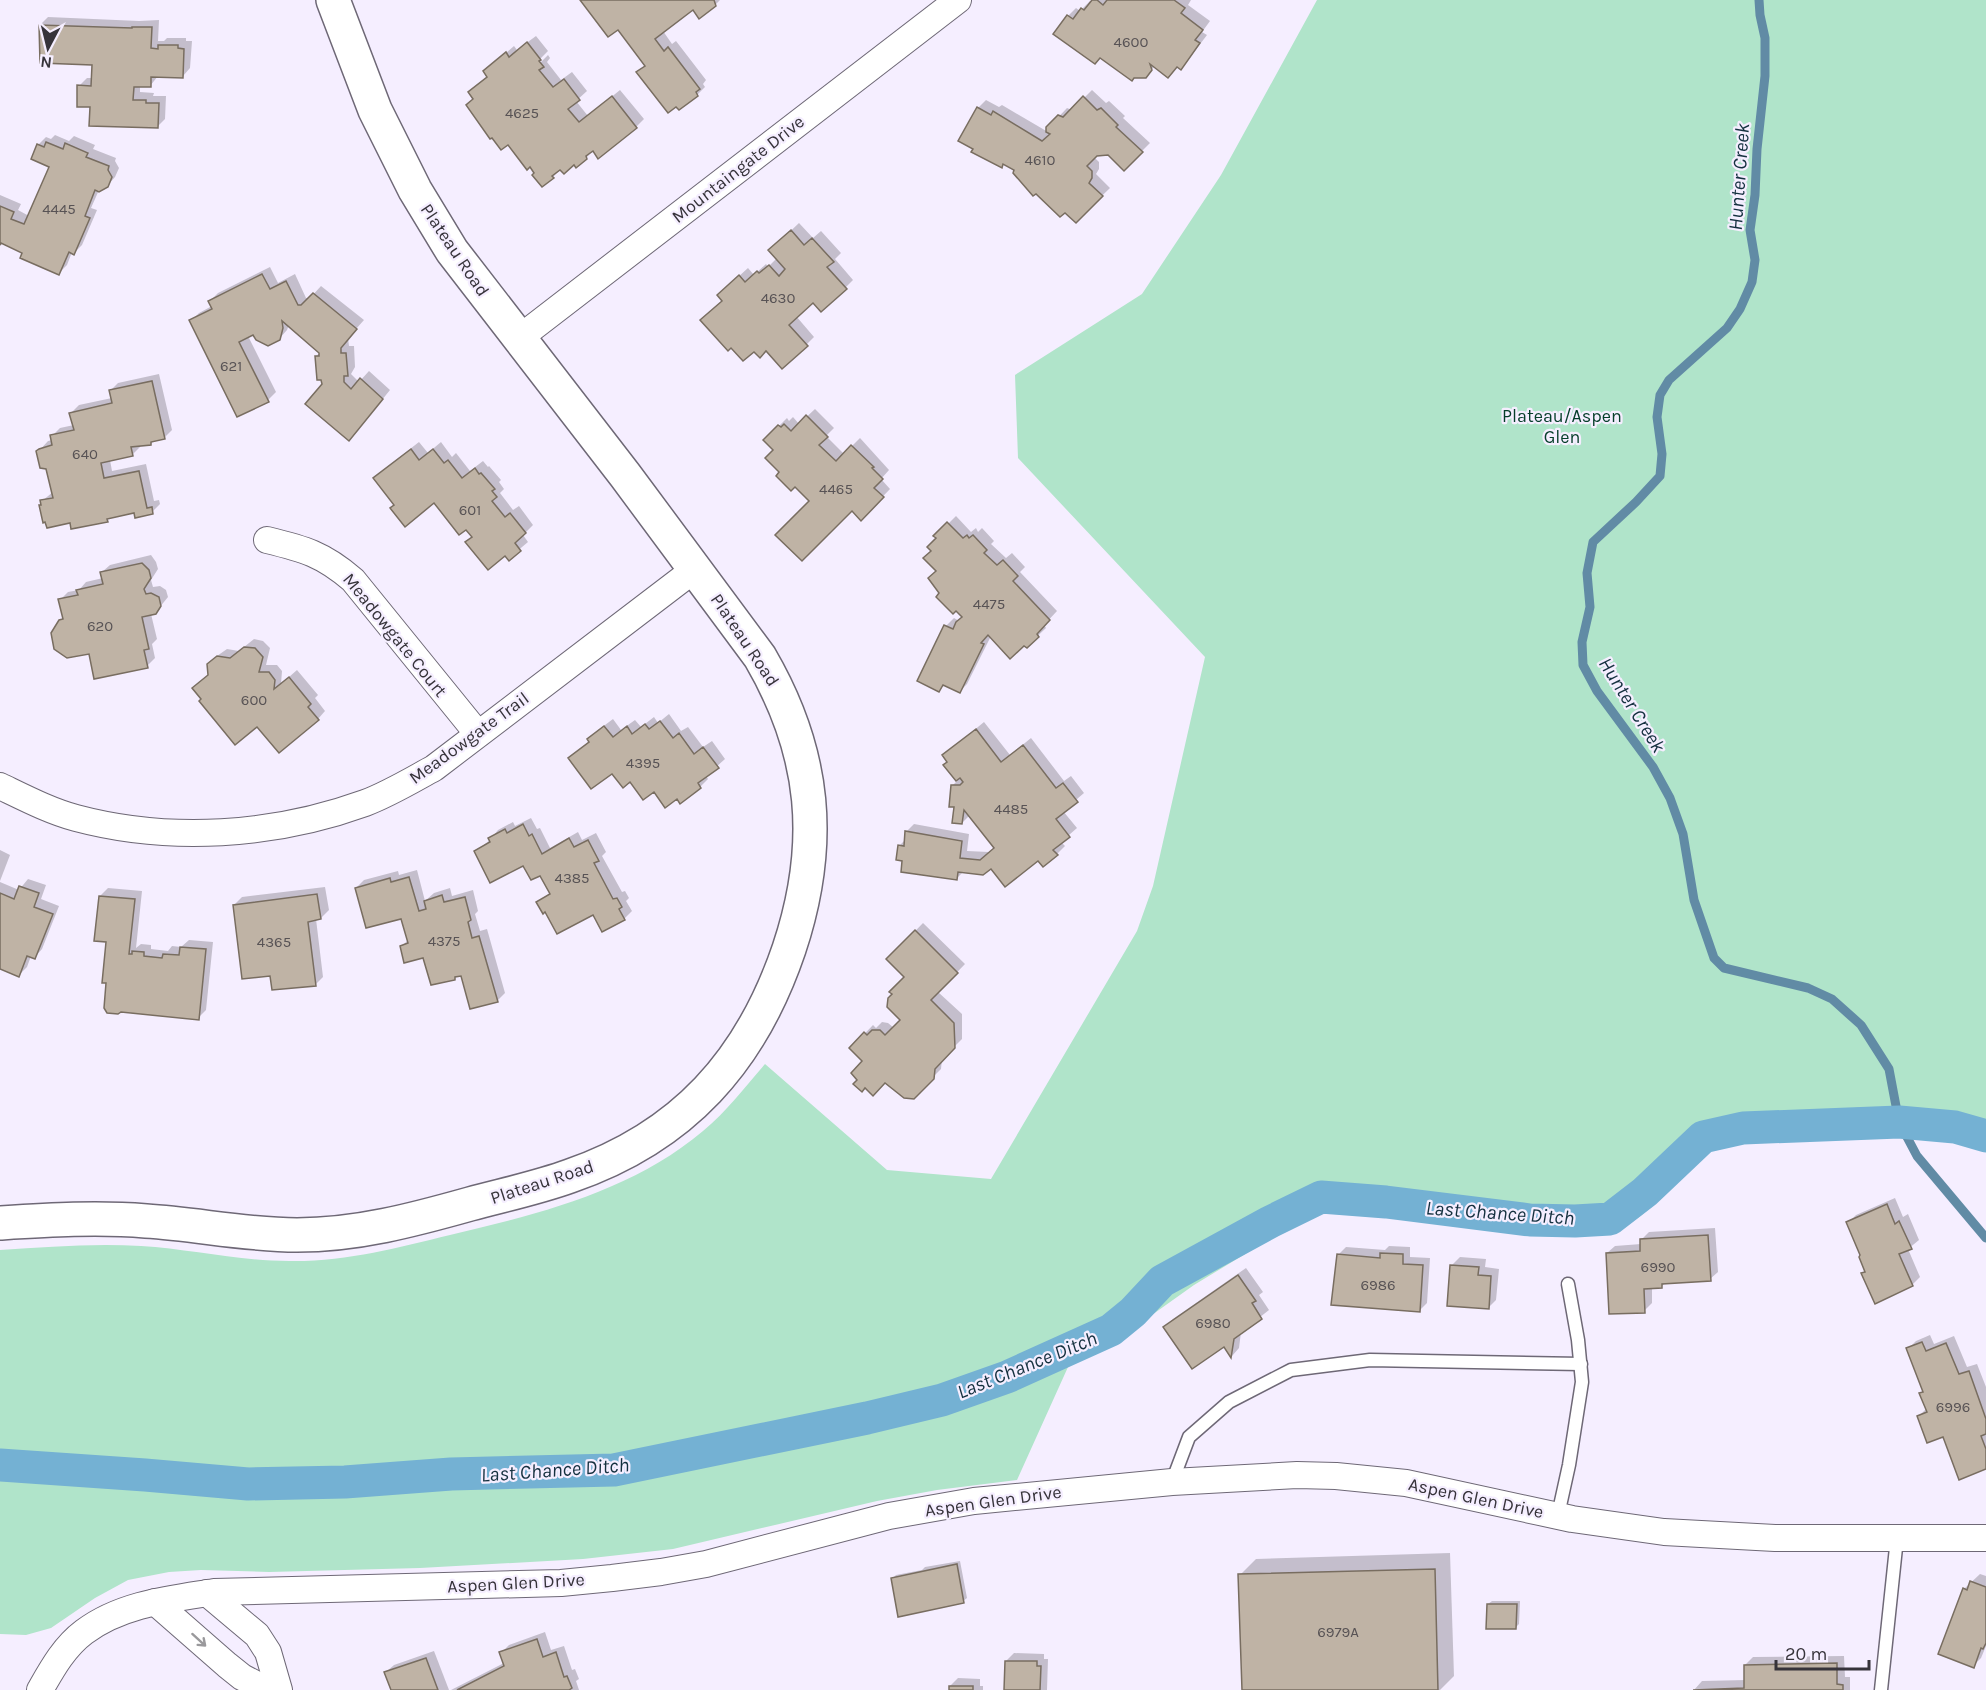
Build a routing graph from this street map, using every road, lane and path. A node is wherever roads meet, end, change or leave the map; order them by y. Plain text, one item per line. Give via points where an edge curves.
1 (333, 0) edge
2 (958, 0) edge
3 (518, 339) junction
4 (267, 540) dead end
5 (695, 569) junction
6 (478, 734) junction
7 (0, 786) edge
8 (0, 1223) edge
9 (1568, 1284) dead end
10 (1581, 1364) junction
11 (1172, 1482) junction
12 (1558, 1515) junction
13 (1897, 1538) junction
14 (1986, 1538) edge
15 (207, 1593) junction
16 (154, 1602) junction
17 (40, 1690) edge
18 (267, 1690) edge
19 (279, 1690) edge
20 (1881, 1690) edge

1 - 3 street, Plateau Road via 366,91 415,190 452,251
2 - 3 street, Mountaingate Drive
3 - 5 street, Plateau Road
4 - 6 street, Meadowgate Court via 320,555 353,580
5 - 6 street, Meadowgate Trail
5 - 8 street, Plateau Road via 779,689 806,776 811,837 796,924 770,999 740,1052 707,1091 656,1134 572,1176 361,1231 296,1235 107,1219
6 - 7 street, Meadowgate Trail via 434,768 366,802 324,816 225,832 174,833 75,818
9 - 10 lane
10 - 11 lane via 1370,1360 1291,1370 1229,1402 1189,1437
10 - 12 lane via 1582,1382
11 - 12 street, Aspen Glen Drive via 1336,1476 1406,1483
11 - 15 street, Aspen Glen Drive via 965,1502 889,1516 716,1562 661,1572 561,1582
12 - 13 street, Aspen Glen Drive via 1615,1526 1719,1536
13 - 14 street, Aspen Glen Drive
13 - 20 lane
15 - 16 street, Aspen Glen Drive
15 - 19 street via 257,1635 268,1652
16 - 17 street, Aspen Glen Drive via 123,1611 84,1632 56,1663
16 -> 18 street via 242,1677

